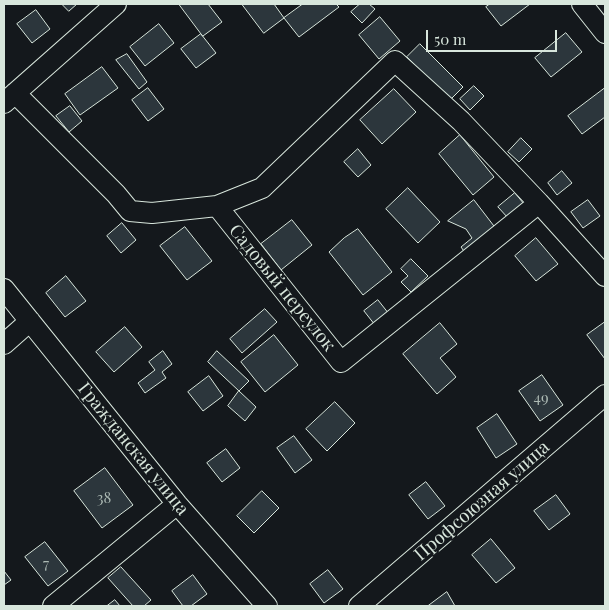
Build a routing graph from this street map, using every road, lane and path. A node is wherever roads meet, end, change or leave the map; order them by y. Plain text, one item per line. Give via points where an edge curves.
1 (116, 4) edge
2 (582, 4) edge
3 (605, 33) edge
4 (9, 98) edge
5 (539, 203) junction
6 (217, 206) junction
7 (605, 276) edge
8 (4, 289) edge
9 (30, 320) junction
10 (4, 344) edge
11 (605, 395) edge
12 (176, 504) junction
13 (59, 604) edge
14 (267, 606) edge
15 (359, 606) edge

1 - 4 street
2 - 3 street
4 - 6 street, Садовый переулок via 130,210 152,213
5 - 6 street via 461,121 396,61 262,188
5 - 6 street, Садовый переулок via 341,362
5 - 7 street
8 - 9 street, Гражданская улица
9 - 10 street
9 - 12 street, Гражданская улица
11 - 15 street, Профсоюзная улица
12 - 13 street
12 - 14 street, Гражданская улица

